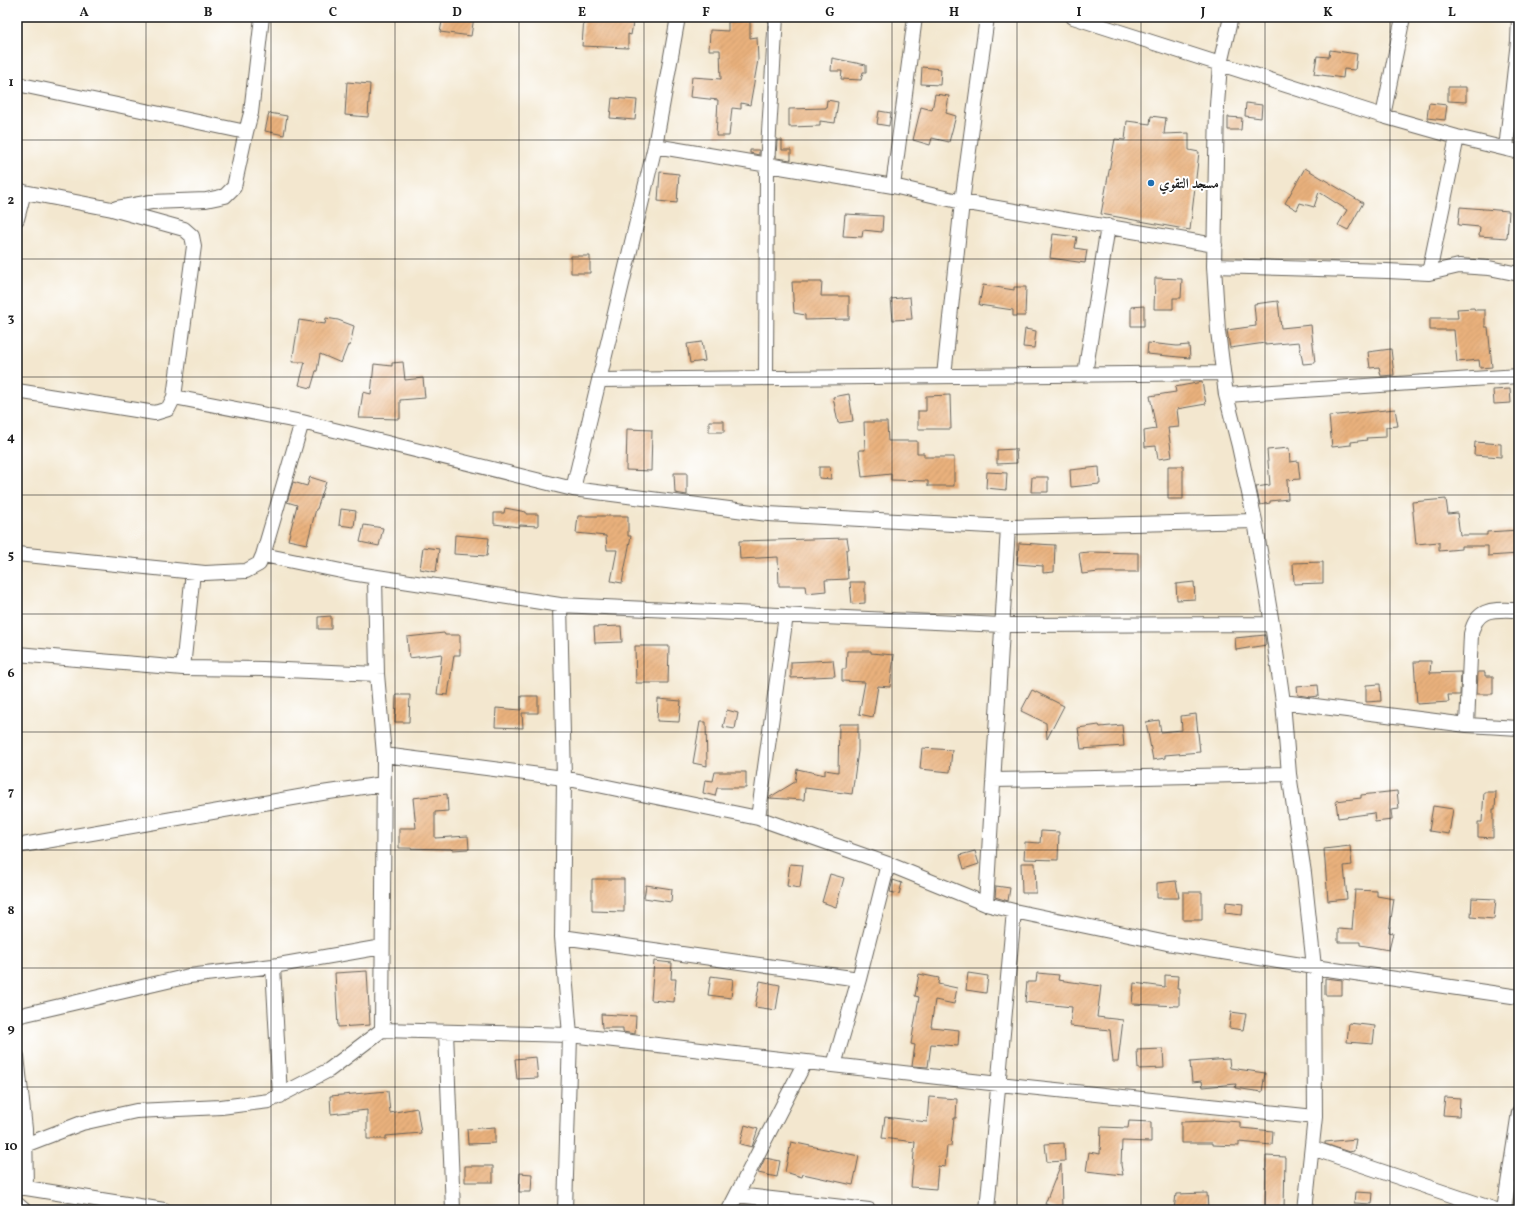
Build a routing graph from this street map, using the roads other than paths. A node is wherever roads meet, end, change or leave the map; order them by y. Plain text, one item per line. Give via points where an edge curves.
1 (262, 17) edge
2 (678, 17) edge
3 (776, 17) edge
4 (914, 17) edge
5 (987, 17) edge
6 (1073, 17) edge
7 (1231, 17) edge
8 (1403, 17) edge
9 (1519, 17) edge
10 (1518, 41) edge
11 (1220, 64) junction
12 (17, 84) edge
13 (1383, 116) junction
14 (246, 132) junction
15 (1457, 137) junction
16 (655, 146) junction
17 (1512, 150) edge
18 (767, 165) junction
19 (893, 186) junction
20 (21, 191) edge
21 (962, 202) junction
22 (112, 209) junction
23 (17, 219) edge
24 (1108, 226) junction
25 (1215, 245) junction
26 (1214, 266) junction
27 (1429, 273) junction
28 (1519, 274) edge
29 (1222, 373) junction
30 (1085, 374) junction
31 (944, 376) junction
32 (1519, 376) edge
33 (766, 378) junction
34 (600, 380) junction
35 (17, 391) edge
36 (1226, 395) junction
37 (174, 397) junction
38 (302, 422) junction
39 (573, 489) junction
40 (1255, 521) junction
41 (1008, 527) junction
42 (17, 554) edge
43 (263, 555) junction
44 (193, 572) junction
45 (375, 577) junction
46 (560, 605) junction
47 (1519, 610) edge
48 (786, 615) junction
49 (1272, 624) junction
50 (1002, 625) junction
51 (17, 654) edge
52 (183, 668) junction
53 (377, 674) junction
54 (1283, 702) junction
55 (1467, 725) junction
56 (1519, 728) edge
57 (384, 755) junction
58 (1289, 774) junction
59 (564, 778) junction
60 (993, 780) junction
61 (383, 784) junction
62 (758, 818) junction
63 (17, 846) edge
64 (888, 864) junction
65 (986, 904) junction
66 (1014, 911) junction
67 (562, 937) junction
68 (382, 947) junction
69 (273, 966) junction
70 (1314, 967) junction
71 (859, 979) junction
72 (1519, 997) edge
73 (17, 1016) edge
74 (382, 1030) junction
75 (446, 1032) junction
76 (570, 1035) junction
77 (17, 1056) edge
78 (805, 1062) junction
79 (834, 1065) junction
80 (999, 1084) junction
81 (280, 1096) junction
82 (1519, 1112) edge
83 (1315, 1117) junction
84 (21, 1128) edge
85 (25, 1145) junction
86 (1312, 1148) junction
87 (22, 1188) edge
88 (737, 1195) junction
89 (17, 1204) edge
90 (24, 1210) edge
91 (164, 1210) edge
92 (453, 1210) edge
93 (565, 1210) edge
94 (729, 1210) edge
95 (869, 1210) edge
96 (987, 1210) edge
97 (1305, 1210) edge
98 (1496, 1210) edge
99 (1504, 1210) edge

1 - 14 street via 251,113
2 - 16 street
3 - 18 street
4 - 19 street
5 - 21 street
6 - 11 street
7 - 11 street
8 - 13 street
9 - 10 street
10 - 17 street
11 - 13 street
11 - 25 street
12 - 14 street
13 - 15 street
14 - 22 street via 234,187 225,196 206,200 151,202
15 - 17 street
15 - 27 street
16 - 18 street
16 - 34 street
18 - 19 street
18 - 33 street
19 - 21 street
20 - 22 street
20 - 23 street
21 - 24 street
21 - 31 street
22 - 37 street via 184,228 192,236 194,246
24 - 25 street
24 - 30 street
25 - 26 street
26 - 27 street
26 - 29 street
27 - 28 street via 1459,266
29 - 30 street
29 - 36 street
30 - 31 street
31 - 33 street
32 - 36 street
33 - 34 street
34 - 39 street
35 - 37 street via 156,413 168,409
36 - 40 street
37 - 38 street
38 - 39 street
38 - 43 street
39 - 41 street via 768,514
40 - 41 street
40 - 49 street
41 - 50 street
42 - 44 street
43 - 44 street via 259,564 246,571
43 - 45 street
44 - 52 street
45 - 46 street
45 - 53 street
46 - 48 street
46 - 59 street
47 - 55 street via 1495,610 1480,615 1473,623
48 - 50 street
48 - 62 street
49 - 50 street
49 - 54 street
50 - 60 street
51 - 52 street
52 - 53 street
53 - 57 street
54 - 55 street
54 - 58 street
55 - 56 street
57 - 59 street
57 - 61 street
58 - 60 street
58 - 70 street via 1304,873
59 - 62 street
59 - 67 street
60 - 65 street
61 - 63 street
61 - 68 street
62 - 64 street
64 - 65 street
64 - 71 street
65 - 66 street
66 - 70 street via 1167,944
66 - 80 street
67 - 71 street
67 - 76 street
68 - 69 street
68 - 74 street
69 - 73 street via 190,976
69 - 81 street
70 - 72 street
70 - 83 street
71 - 79 street
74 - 75 street
74 - 81 street via 329,1070
75 - 76 street
75 - 92 street
76 - 78 street
76 - 93 street
77 - 84 street
78 - 79 street
78 - 88 street
79 - 80 street
80 - 83 street
80 - 96 street
81 - 85 street via 269,1101 220,1107 136,1111 82,1123
82 - 99 street
83 - 86 street
84 - 85 street
85 - 87 street
86 - 97 street
86 - 98 street
87 - 91 street
88 - 94 street
88 - 95 street
89 - 90 street

